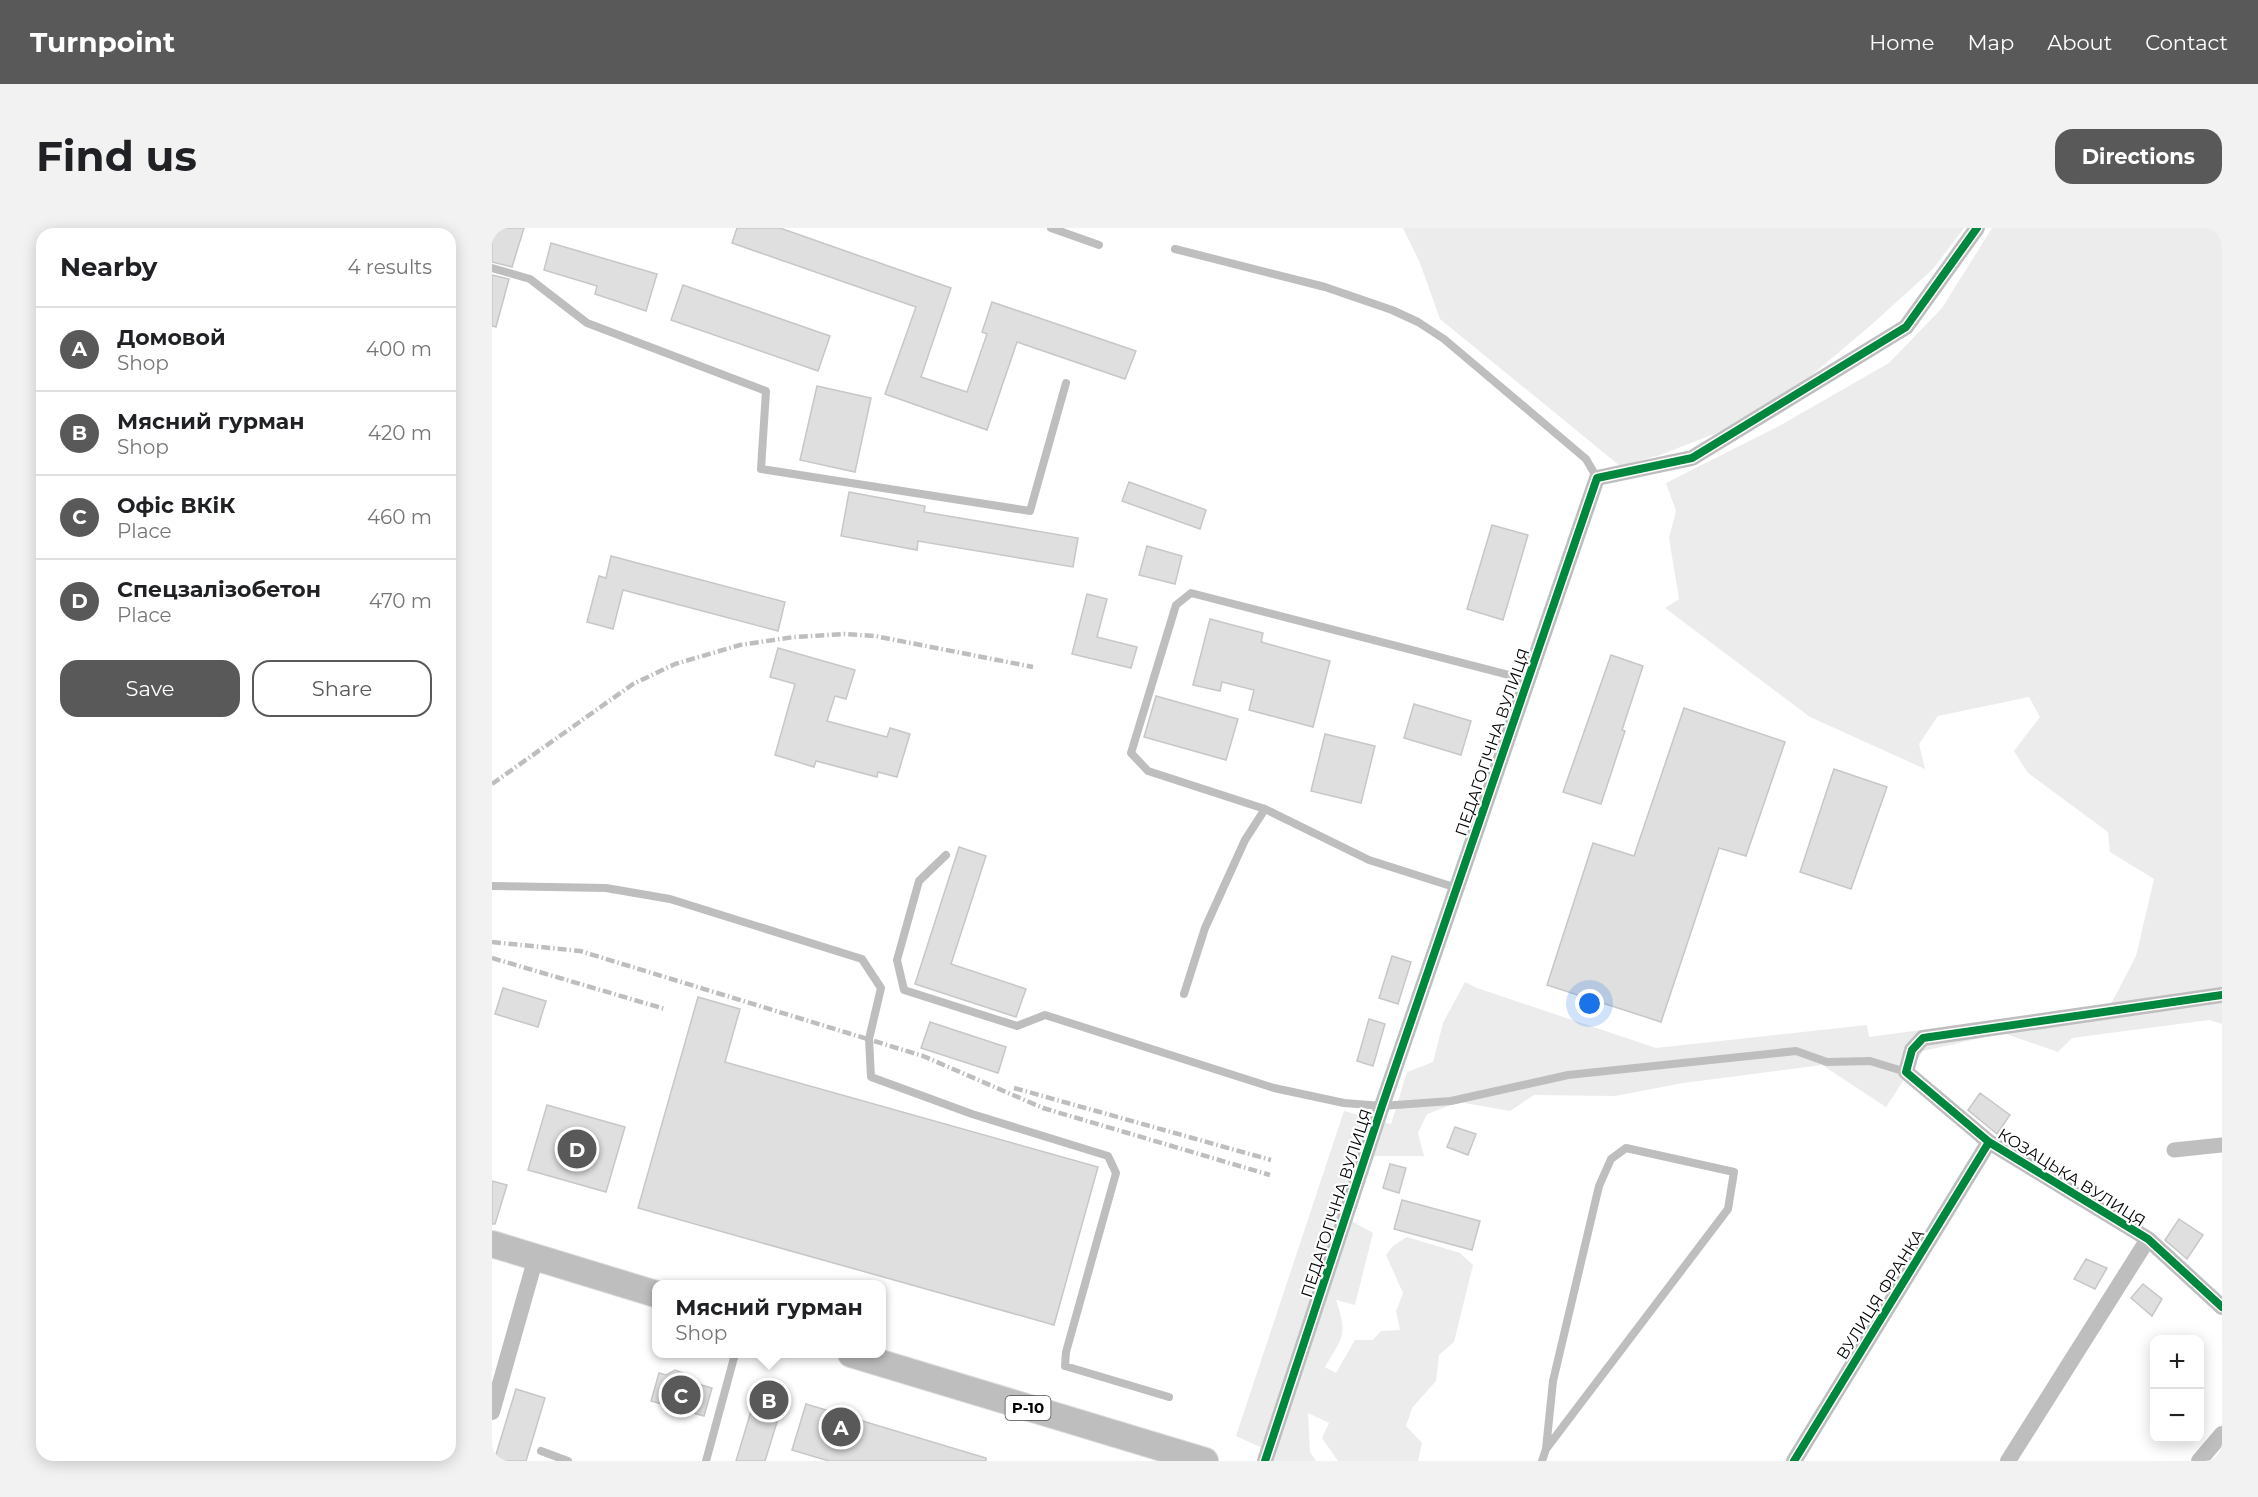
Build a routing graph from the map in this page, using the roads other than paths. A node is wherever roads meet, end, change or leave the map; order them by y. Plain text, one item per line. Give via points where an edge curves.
1 (1051, 228) edge
2 (1977, 228) edge
3 (1099, 245) dead end
4 (1175, 249) dead end
5 (492, 268) edge
6 (1066, 383) dead end
7 (1597, 478) junction
8 (1528, 680) junction
9 (1265, 808) junction
10 (946, 855) dead end
11 (492, 886) edge
12 (1457, 888) junction
13 (1184, 994) dead end
14 (2222, 995) edge
15 (1906, 1072) junction
16 (1382, 1106) junction
17 (1989, 1142) junction
18 (2148, 1239) junction
19 (492, 1244) edge
20 (537, 1257) junction
21 (652, 1292) edge
22 (2222, 1307) edge
23 (734, 1358) edge
24 (867, 1358) edge
25 (1169, 1397) dead end
26 (492, 1412) edge
27 (2222, 1434) edge
28 (1546, 1449) junction
29 (541, 1451) dead end
30 (568, 1461) edge
31 (705, 1461) edge
32 (1205, 1461) edge
33 (1265, 1461) edge
34 (1542, 1461) edge
35 (1794, 1461) edge
36 (2008, 1461) edge
37 (2199, 1461) edge

1 - 3 lane
2 - 7 street via 1906,327 1692,458
4 - 7 lane via 1325,286 1418,322 1444,339 1586,459
5 - 6 lane via 530,279 587,323 766,391 761,469 1030,511
7 - 8 street, ПЕДАГОГІЧНА ВУЛИЦЯ
8 - 9 lane via 1191,593 1176,605 1131,753 1148,771
8 - 12 street, ПЕДАГОГІЧНА ВУЛИЦЯ
9 - 12 lane via 1369,860
9 - 13 lane via 1245,840 1205,928
10 - 16 lane via 920,881 897,960 904,990 1017,1026 1045,1015 1274,1088 1344,1103
11 - 25 lane via 606,888 670,899 862,959 881,988 869,1039 872,1077 972,1114 1108,1156 1116,1173 1065,1366
12 - 16 street, ПЕДАГОГІЧНА ВУЛИЦЯ
14 - 15 street via 1923,1038 1912,1050
15 - 16 lane via 1870,1061 1827,1062 1796,1051 1568,1075 1451,1101
15 - 17 street, КОЗАЦЬКА ВУЛИЦЯ
16 - 33 street, ПЕДАГОГІЧНА ВУЛИЦЯ
17 - 18 street, КОЗАЦЬКА ВУЛИЦЯ
17 - 35 street, ВУЛИЦЯ ФРАНКА
18 - 22 street, КОЗАЦЬКА ВУЛИЦЯ
18 - 36 street
19 - 20 main road
20 - 21 main road
20 - 26 street
23 - 31 lane
24 - 32 main road, Р-10
27 - 37 street
28 - 28 lane via 1728,1209 1734,1172 1626,1148 1611,1159 1599,1186 1553,1382
28 - 34 lane
29 - 30 lane

